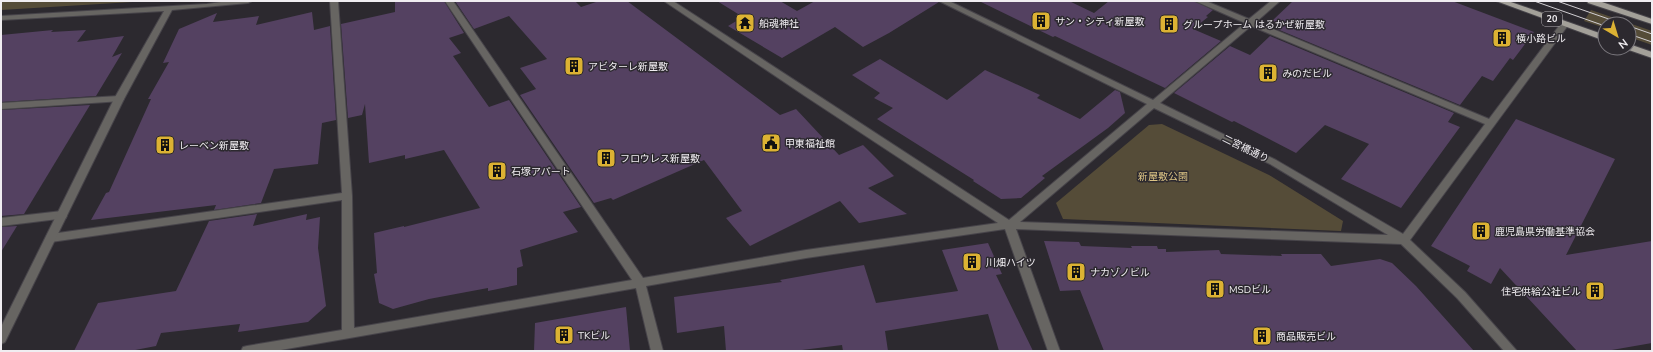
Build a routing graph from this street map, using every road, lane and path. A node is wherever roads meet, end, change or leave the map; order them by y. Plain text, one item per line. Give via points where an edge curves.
1 (248, 1) edge
2 (334, 1) edge
3 (449, 1) edge
4 (668, 1) edge
5 (943, 1) edge
6 (1199, 1) edge
7 (1276, 1) edge
8 (1500, 1) edge
9 (1591, 1) edge
10 (169, 9) junction
11 (1, 18) edge
12 (1249, 22) junction
13 (1652, 22) edge
14 (1565, 24) junction
15 (1597, 35) edge
16 (1637, 50) edge
17 (1652, 55) edge
18 (119, 99) junction
19 (1154, 103) junction
20 (1, 106) edge
21 (1490, 123) junction
22 (347, 196) junction
23 (62, 215) junction
24 (1, 222) edge
25 (1009, 225) junction
26 (51, 238) junction
27 (1404, 240) junction
28 (640, 283) junction
29 (348, 333) junction
30 (1, 339) edge
31 (247, 351) edge
32 (657, 351) edge
33 (1054, 351) edge
34 (1511, 351) edge

1 - 10 street
2 - 22 street
3 - 28 street
4 - 25 street
5 - 19 street, 二宮橋通り
6 - 12 street
7 - 12 street
8 - 14 main road, 20
9 - 13 main road
10 - 11 street
10 - 18 street
12 - 19 street
12 - 21 street
14 - 15 main road, 20
14 - 21 street
16 - 17 main road
18 - 20 street
18 - 23 street
19 - 25 street
19 - 27 street, 二宮橋通り via 1273,162
21 - 27 street
22 - 26 street
22 - 29 street
23 - 24 street
23 - 26 street
25 - 27 street
25 - 28 street via 806,254
25 - 33 street
26 - 30 street
27 - 34 street, 二宮橋通り via 1461,295
28 - 29 street
28 - 32 street
29 - 31 street

